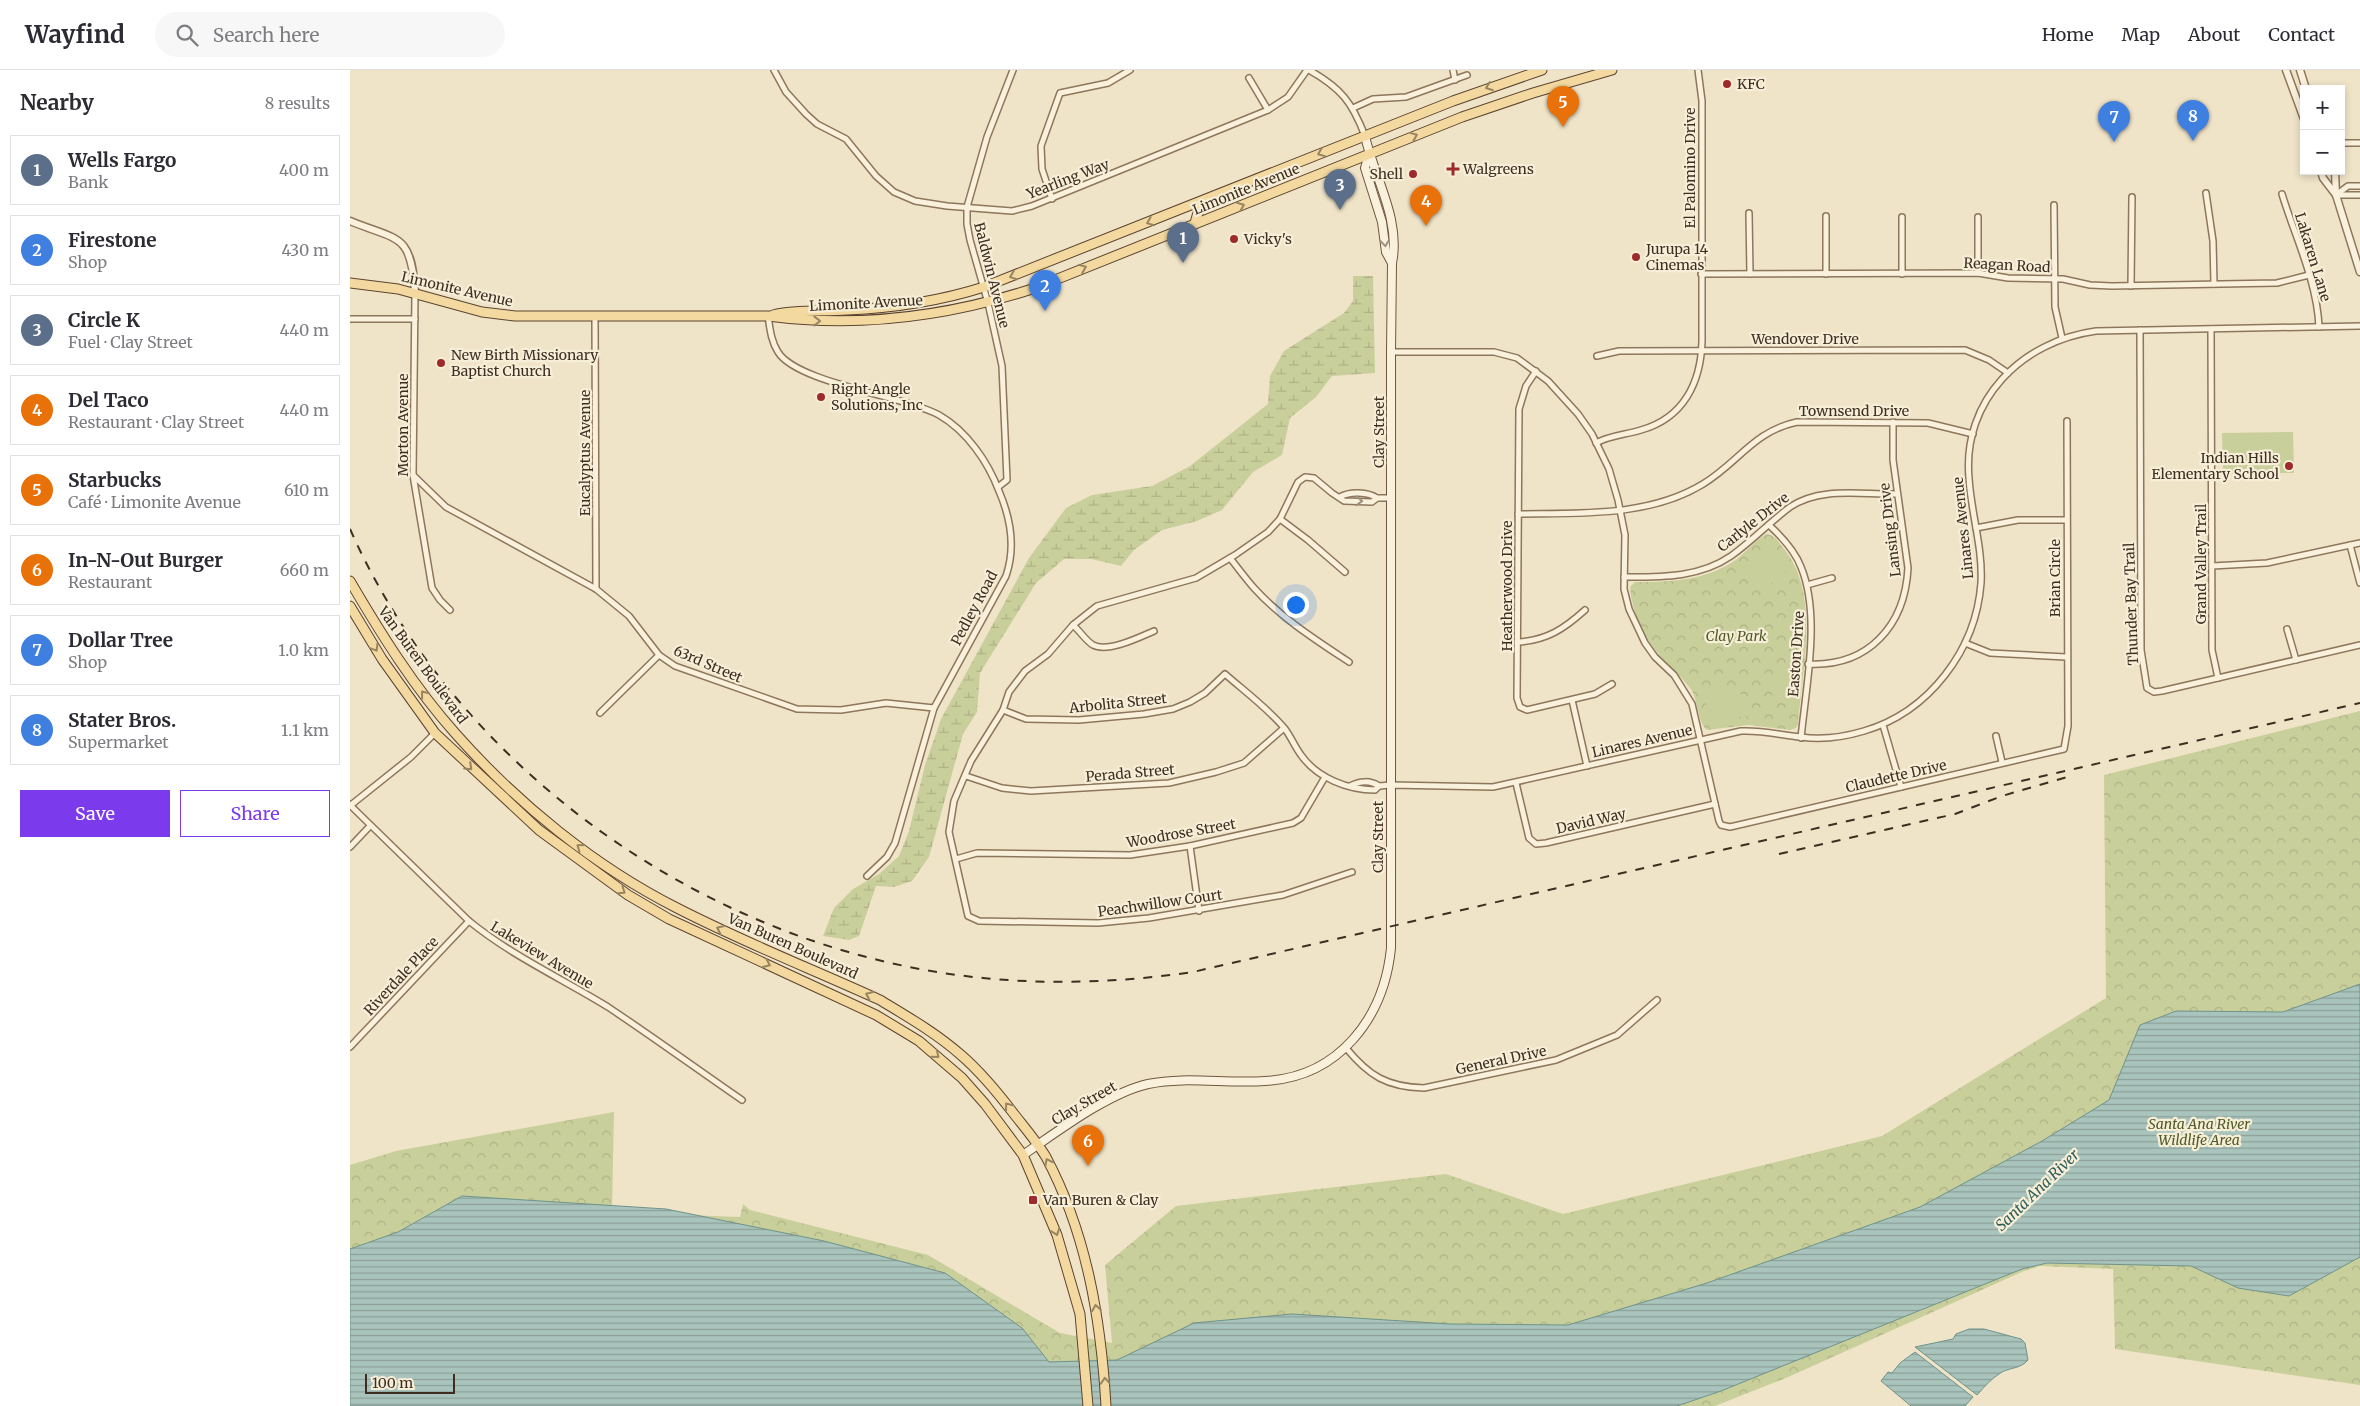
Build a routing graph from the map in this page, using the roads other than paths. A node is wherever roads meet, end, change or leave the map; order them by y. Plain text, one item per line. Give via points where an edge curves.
1 (774, 70) edge
2 (1013, 70) edge
3 (1130, 70) edge
4 (1308, 70) edge
5 (1453, 70) edge
6 (1542, 70) edge
7 (1612, 70) edge
8 (1698, 70) edge
9 (2286, 70) edge
10 (2300, 70) edge
11 (1467, 75) dead end
12 (1249, 78) dead end
13 (1454, 80) junction
14 (2305, 85) edge
15 (1353, 108) junction
16 (2300, 108) edge
17 (1268, 110) junction
18 (1365, 136) junction
19 (2346, 143) dead end
20 (2360, 143) edge
21 (1369, 154) junction
22 (1276, 171) junction
23 (2322, 175) edge
24 (2334, 175) edge
25 (2360, 186) edge
26 (2206, 193) dead end
27 (2282, 194) dead end
28 (2336, 195) junction
29 (2360, 195) edge
30 (2132, 197) dead end
31 (1052, 199) junction
32 (2054, 205) dead end
33 (967, 207) junction
34 (1750, 213) dead end
35 (1826, 216) dead end
36 (1902, 217) dead end
37 (1978, 217) dead end
38 (350, 221) edge
39 (1195, 224) junction
40 (2360, 272) edge
41 (1978, 273) junction
42 (1701, 274) junction
43 (1750, 274) junction
44 (1826, 274) junction
45 (1902, 274) junction
46 (2309, 274) junction
47 (2054, 279) junction
48 (350, 283) edge
49 (2214, 284) junction
50 (2131, 286) junction
51 (984, 287) junction
52 (414, 292) junction
53 (988, 303) junction
54 (768, 316) junction
55 (595, 317) junction
56 (350, 319) edge
57 (415, 319) junction
58 (2360, 326) edge
59 (2319, 327) junction
60 (2211, 329) junction
61 (2140, 330) junction
62 (2062, 338) junction
63 (1702, 351) junction
64 (1391, 352) junction
65 (1597, 356) dead end
66 (1536, 371) junction
67 (2008, 373) junction
68 (2067, 421) dead end
69 (1893, 422) junction
70 (1973, 434) junction
71 (1596, 443) junction
72 (413, 475) junction
73 (998, 487) junction
74 (1897, 494) junction
75 (1392, 498) junction
76 (1620, 510) junction
77 (1518, 514) junction
78 (1280, 519) junction
79 (2066, 520) junction
80 (1769, 524) junction
81 (1976, 528) junction
82 (2360, 543) edge
83 (2350, 545) junction
84 (1230, 558) junction
85 (2212, 566) junction
86 (1345, 572) dead end
87 (1624, 577) junction
88 (1832, 578) dead end
89 (350, 581) edge
90 (2360, 583) edge
91 (1807, 585) junction
92 (596, 589) junction
93 (350, 606) edge
94 (450, 610) dead end
95 (1585, 610) dead end
96 (1073, 625) junction
97 (2287, 629) dead end
98 (1154, 631) dead end
99 (1519, 642) junction
100 (1965, 644) junction
101 (2360, 645) edge
102 (659, 655) junction
103 (2066, 657) junction
104 (2296, 660) junction
105 (1349, 662) dead end
106 (1808, 664) junction
107 (1225, 674) joint
108 (2218, 678) junction
109 (1612, 684) dead end
110 (1572, 700) junction
111 (934, 708) junction
112 (1003, 710) junction
113 (600, 713) dead end
114 (1883, 724) junction
115 (1284, 728) junction
116 (454, 732) junction
117 (435, 733) junction
118 (1996, 736) dead end
119 (2067, 736) joint
120 (1802, 738) junction
121 (1701, 739) junction
122 (2002, 762) junction
123 (1587, 766) junction
124 (966, 776) junction
125 (1325, 777) junction
126 (1516, 782) junction
127 (1391, 785) junction
128 (1901, 787) junction
129 (1715, 804) junction
130 (350, 805) edge
131 (370, 826) junction
132 (1190, 846) junction
133 (350, 847) edge
134 (956, 859) junction
135 (1352, 872) dead end
136 (867, 876) dead end
137 (1199, 911) junction
138 (469, 921) junction
139 (1657, 1000) dead end
140 (350, 1047) edge
141 (1346, 1048) junction
142 (742, 1100) dead end
143 (1038, 1145) junction
144 (1023, 1155) junction
145 (1088, 1406) edge
146 (1106, 1406) edge

1 - 33 street, Yearling Way via 786,92 806,114 817,124 846,139 876,176 894,192 915,201
2 - 33 street, Baldwin Avenue via 987,137
3 - 31 street via 1108,83 1060,93 1041,146 1042,168
4 - 15 street, Clay Street via 1342,92
4 - 17 street, Yearling Way via 1288,98
5 - 13 street
6 -> 18 main road, Limonite Avenue via 1491,86
21 -> 7 main road, Limonite Avenue via 1480,110
8 - 42 street, El Palomino Drive via 1702,101
9 - 16 street
10 - 14 street
11 - 13 street
12 - 17 street
13 - 15 street via 1406,98 1374,99
15 - 18 street, Clay Street
17 - 31 street, Yearling Way
18 - 21 main road, Clay Street
18 -> 22 main road, Limonite Avenue
19 - 20 street
39 -> 21 main road, Limonite Avenue
21 - 64 main road, Clay Street via 1390,215 1394,252
22 - 39 main road via 1269,180 1201,207
22 -> 51 main road, Limonite Avenue
23 - 28 street
24 - 28 street
25 - 28 street via 2348,186
26 - 49 street via 2213,241
27 - 46 street, Lakaren Lane
28 - 29 street
28 - 40 street
30 - 50 street
31 - 33 street, Yearling Way via 1012,211
32 - 47 street
33 - 51 street, Baldwin Avenue via 970,240
34 - 43 street
35 - 44 street
36 - 45 street
37 - 41 street
38 - 52 street via 399,241 413,268
53 -> 39 main road, Limonite Avenue via 1035,288
41 - 45 street, Reagan Road
41 - 47 street, Reagan Road via 2008,278
42 - 43 street, Reagan Road
42 - 63 street, El Palomino Drive
43 - 44 street, Reagan Road
44 - 45 street, Reagan Road
46 - 49 street, Reagan Road via 2278,283
46 - 59 street, Lakaren Lane via 2317,301
47 - 50 street, Reagan Road via 2096,286
47 - 62 street via 2056,316
48 - 52 main road, Limonite Avenue
49 - 50 street, Reagan Road
51 - 53 street, Baldwin Avenue
51 - 54 main road, Limonite Avenue via 890,307 793,310
52 - 55 main road, Limonite Avenue via 498,315
52 - 57 street, Morton Avenue
54 -> 53 main road, Limonite Avenue via 802,321 893,318
53 - 73 street, Baldwin Avenue via 1002,375 1007,480
54 - 55 main road, Limonite Avenue
54 - 73 street, Pedley Road via 771,338 779,354 789,363 814,375 938,414 961,432 987,466
55 - 92 street, Eucalyptus Avenue
56 - 57 street
57 - 72 street, Morton Avenue
58 - 59 street, Linares Avenue
59 - 60 street, Linares Avenue
60 - 61 street, Linares Avenue
60 - 85 street, Grand Valley Trail
61 - 62 street, Linares Avenue via 2096,331
61 - 108 street, Thunder Bay Trail via 2141,650 2146,688 2162,691
62 - 67 street, Linares Avenue via 2027,356
63 - 65 street, Wendover Drive via 1619,351
63 - 67 street, Wendover Drive via 1965,350 1989,360
63 - 71 street, El Palomino Drive via 1695,384 1673,414 1654,426 1613,435
64 - 66 street via 1494,352 1517,358
64 - 75 main road, Clay Street
66 - 71 street via 1578,414
66 - 77 street, Heatherwood Drive via 1526,386 1519,409
67 - 70 street, Linares Avenue via 1987,400
68 - 79 street, Brian Circle
69 - 70 street, Townsend Drive via 1928,423
69 - 74 street, Lansing Drive
69 - 76 street, Townsend Drive via 1797,422 1783,425 1753,442 1721,472 1693,490 1663,502
70 - 81 street, Linares Avenue via 1968,477
71 - 76 street via 1612,478
72 - 92 street, 63rd Street via 446,507
72 - 94 street, Morton Avenue via 432,588
73 - 111 street, Pedley Road via 1010,521 1012,560
74 - 80 street, Carlyle Drive via 1814,496 1800,500
74 - 106 street, Lansing Drive via 1908,568 1898,614 1878,642 1855,656 1831,663
75 - 78 street via 1377,498 1372,502 1344,501 1314,478 1305,477 1298,482
75 - 127 main road, Clay Street
76 - 77 street, Townsend Drive via 1585,514
76 - 87 street via 1625,535
77 - 99 street, Heatherwood Drive
78 - 84 street via 1268,532
78 - 86 street
79 - 81 street via 2018,520
79 - 103 street, Brian Circle
80 - 87 street, Carlyle Drive via 1731,556 1694,573
80 - 91 street, Easton Drive via 1792,550
81 - 100 street, Linares Avenue via 1981,582 1976,614
82 - 83 street
83 - 85 street via 2267,564
83 - 90 street
84 - 96 street via 1196,578 1097,606
84 - 105 street via 1275,608
85 - 108 street, Grand Valley Trail via 2212,650
87 - 121 street via 1629,609 1640,635 1689,696
88 - 91 street
116 -> 89 main road, Van Buren Boulevard via 394,653
91 - 106 street, Easton Drive via 1812,615
92 - 102 street, 63rd Street via 629,616
93 -> 117 main road, Van Buren Boulevard via 382,659
95 - 99 street via 1559,632 1542,639
96 - 98 street via 1092,645 1102,647 1127,642
96 - 112 street via 1048,654 1025,671 1009,692
97 - 104 street
99 - 110 street, Heatherwood Drive via 1517,698 1520,707 1527,710
100 - 103 street via 1990,653
100 - 114 street, Linares Avenue via 1936,686 1913,706
101 - 104 street, Thunder Bay Trail
102 - 111 street, 63rd Street via 674,666 797,708 841,710 886,703
102 - 113 street
103 - 119 street, Brian Circle
104 - 108 street, Thunder Bay Trail
106 - 120 street, Easton Drive
107 - 112 street, Arbolita Street via 1190,702 1144,714 1079,720 1026,719
107 - 115 street, Linares Avenue
109 - 110 street, Heatherwood Drive via 1595,694
110 - 123 street
111 - 136 street, Pedley Road via 895,843 887,857
112 - 124 street via 970,761
114 - 120 street, Linares Avenue via 1843,736
114 - 128 street
115 - 124 street, Perada Street via 1244,762 1169,783 1031,791 1002,788
115 - 125 street, Linares Avenue via 1301,756
116 - 117 main road
143 -> 116 main road, Van Buren Boulevard via 991,1084 924,1026 880,1000 676,908 635,885 564,834 496,776
117 - 130 street via 411,757
117 -> 144 main road, Van Buren Boulevard via 539,830 628,895 669,919 876,1014 919,1041 962,1078
118 - 122 street
119 - 122 street, Claudette Drive via 2064,749
120 - 121 street, Linares Avenue via 1754,731
121 - 123 street, Linares Avenue
121 - 129 street
122 - 128 street, Claudette Drive
123 - 126 street, Linares Avenue
124 - 134 street via 954,801 949,832
125 - 127 street, Linares Avenue via 1356,790 1375,790 1379,786
125 - 132 street, Woodrose Street via 1301,818 1292,823
126 - 127 street, Linares Avenue via 1480,788
126 - 129 street, David Way via 1529,838 1536,844
127 - 141 main road, Clay Street via 1390,963 1371,1016
128 - 129 street, Claudette Drive via 1730,827 1721,826
130 - 131 street, Lakeview Avenue
131 - 133 street
131 - 138 street, Lakeview Avenue
132 - 134 street, Woodrose Street via 1130,855 977,853
132 - 137 street
134 - 137 street, Peachwillow Court via 968,916 979,921 1098,923
135 - 137 street, Peachwillow Court via 1283,895
138 - 140 street, Riverdale Place
138 - 142 street, Lakeview Avenue via 524,960 607,1007
139 - 141 street, General Drive via 1617,1035 1556,1060 1424,1088 1409,1088 1377,1078 1366,1071
141 - 143 main road, Clay Street via 1305,1071 1271,1081 1170,1081 1140,1086 1109,1100
143 - 144 main road, Clay Street
146 -> 143 main road, Van Buren Boulevard via 1103,1356 1094,1299 1078,1236 1061,1190
144 -> 145 main road, Van Buren Boulevard via 1070,1273 1080,1314

